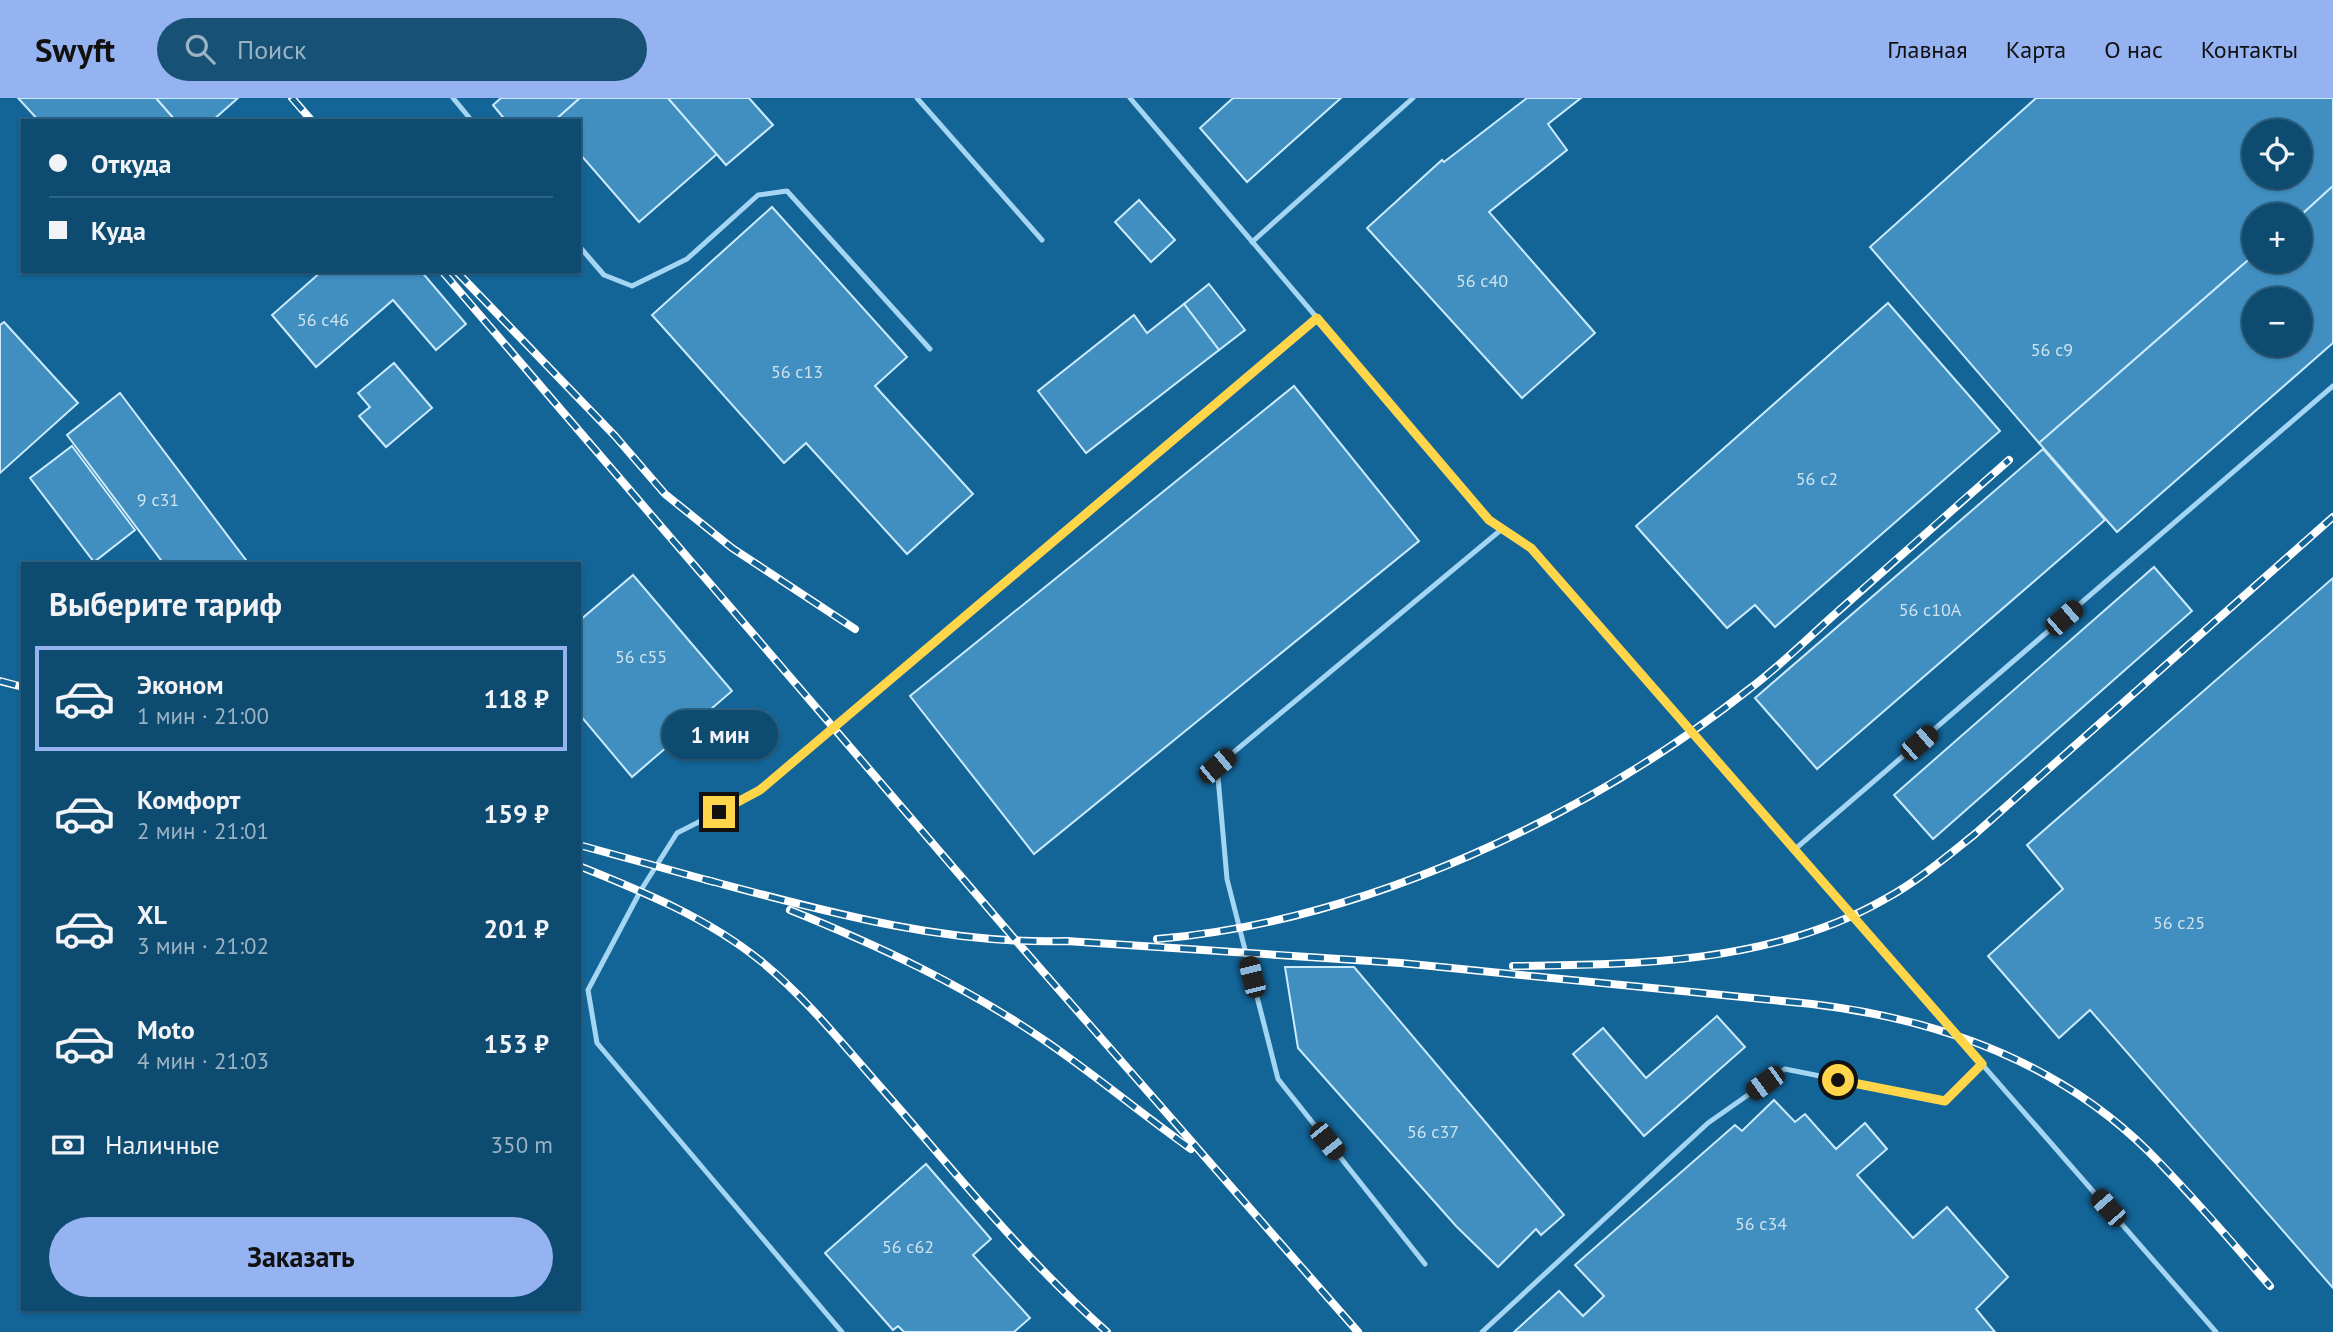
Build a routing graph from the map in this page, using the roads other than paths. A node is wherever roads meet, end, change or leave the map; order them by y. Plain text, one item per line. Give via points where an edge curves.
1 (453, 98) edge
2 (917, 98) edge
3 (1130, 98) edge
4 (1413, 98) edge
5 (470, 119) edge
6 (1042, 240) dead end
7 (1252, 242) junction
8 (581, 248) edge
9 (1317, 318) junction
10 (930, 349) dead end
11 (2333, 386) edge
12 (1502, 529) junction
13 (1794, 850) junction
14 (1982, 1064) junction
15 (1425, 1264) dead end
16 (842, 1332) edge
17 (1482, 1332) edge
18 (2216, 1332) edge

1 - 5 lane
2 - 6 lane
3 - 7 lane
4 - 7 lane
7 - 9 lane
8 - 10 lane via 604,275 632,286 687,259 758,195 787,191
9 - 12 lane via 1489,520
9 - 16 lane via 760,790 677,833 588,990 597,1043
11 - 13 lane
12 - 13 lane via 1531,548
12 - 15 lane via 1217,766 1227,879 1278,1079
13 - 14 lane
14 - 17 lane via 1945,1101 1784,1069 1708,1124
14 - 18 lane

